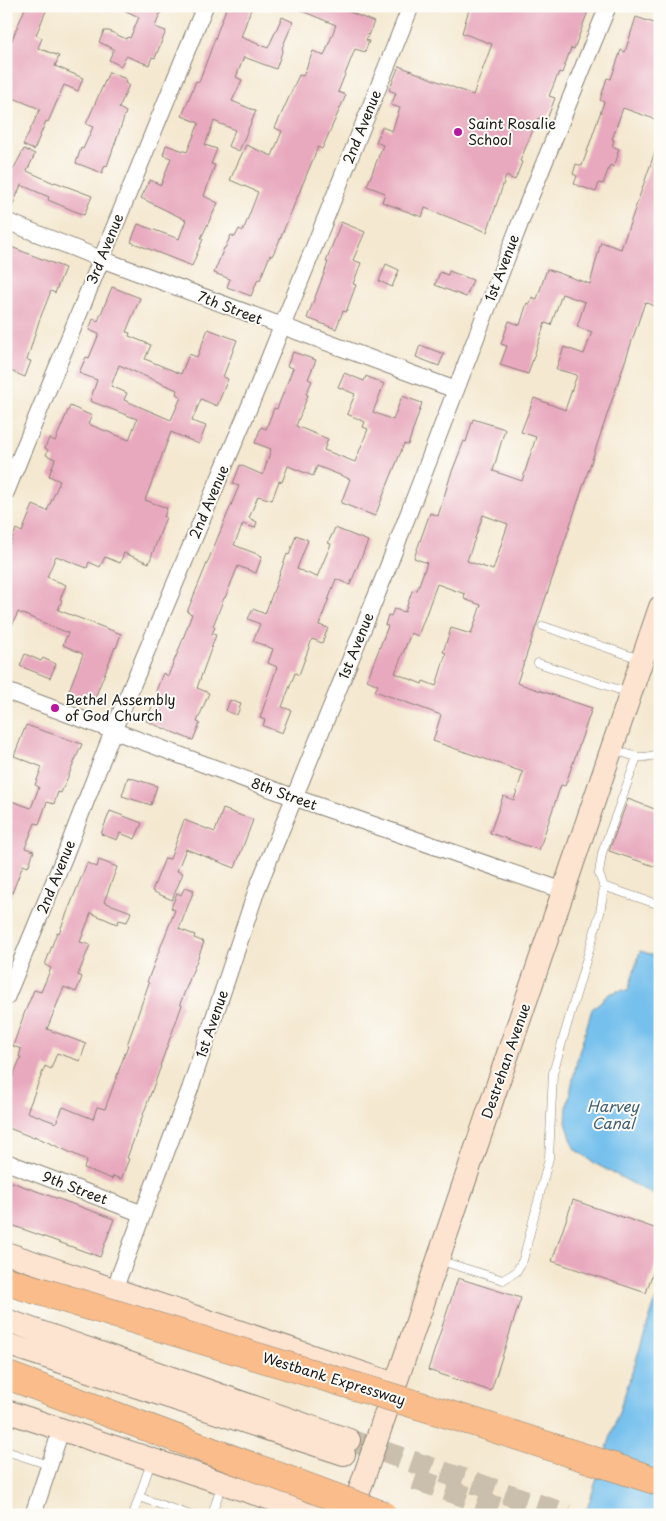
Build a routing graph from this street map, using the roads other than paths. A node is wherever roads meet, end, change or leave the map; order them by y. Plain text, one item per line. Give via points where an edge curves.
1 (204, 6) edge
2 (411, 6) edge
3 (608, 6) edge
4 (6, 221) edge
5 (101, 260) junction
6 (282, 327) junction
7 (456, 390) junction
8 (6, 492) edge
9 (660, 608) edge
10 (543, 626) dead end
11 (642, 660) junction
12 (538, 663) dead end
13 (6, 691) edge
14 (631, 693) junction
15 (113, 731) junction
16 (612, 748) junction
17 (660, 753) edge
18 (637, 757) junction
19 (293, 798) junction
20 (603, 886) junction
21 (564, 891) junction
22 (660, 905) edge
23 (6, 998) edge
24 (6, 1162) edge
25 (143, 1214) junction
26 (6, 1253) edge
27 (438, 1260) junction
28 (6, 1282) edge
29 (114, 1290) junction
30 (6, 1320) edge
31 (6, 1344) edge
32 (6, 1375) edge
33 (395, 1384) junction
34 (6, 1411) edge
35 (61, 1430) junction
36 (6, 1451) edge
37 (152, 1460) junction
38 (49, 1465) junction
39 (660, 1482) edge
40 (222, 1483) junction
41 (139, 1497) junction
42 (33, 1515) edge
43 (133, 1515) edge
44 (190, 1515) edge
45 (212, 1515) edge
46 (319, 1515) edge
47 (351, 1515) edge
48 (383, 1515) edge

1 - 5 street, 3rd Avenue
2 - 6 street, 2nd Avenue
3 - 7 street, 1st Avenue
4 - 5 street, 7th Street
5 - 6 street, 7th Street
5 - 8 street, 3rd Avenue
6 - 7 street, 7th Street
6 - 15 street, 2nd Avenue
7 - 19 street, 1st Avenue via 386,572
9 - 11 main road, Destrehan Avenue
10 - 11 lane
11 - 14 main road, Destrehan Avenue
12 - 14 lane
13 - 15 street, 8th Street
14 - 16 main road, Destrehan Avenue
15 - 19 street, 8th Street
15 - 23 street, 2nd Avenue
16 - 18 lane
16 - 21 main road, Destrehan Avenue
17 - 18 lane
18 - 20 lane via 602,853 599,874
19 - 21 street, 8th Street
19 - 25 street, 1st Avenue via 257,889 190,1089
20 - 22 lane
20 - 27 lane via 600,913 553,1073 549,1158 523,1260 516,1272 503,1280
21 - 27 main road, Destrehan Avenue
24 - 25 street, 9th Street
25 - 29 street, 1st Avenue
26 - 29 main road, Westbank Expressway
27 - 33 main road, Destrehan Avenue
28 - 39 highway, Westbank Expressway, bridge via 468,1420
29 - 33 main road, Westbank Expressway
30 - 31 main road via 346,1447
32 - 48 highway, bridge
33 - 47 main road, Destrehan Avenue
34 - 35 main road
35 - 37 main road
35 - 38 street
36 - 38 lane
37 - 40 main road
37 - 41 lane
38 - 42 street
40 - 45 lane
40 - 46 main road
41 - 43 lane
41 - 44 lane

